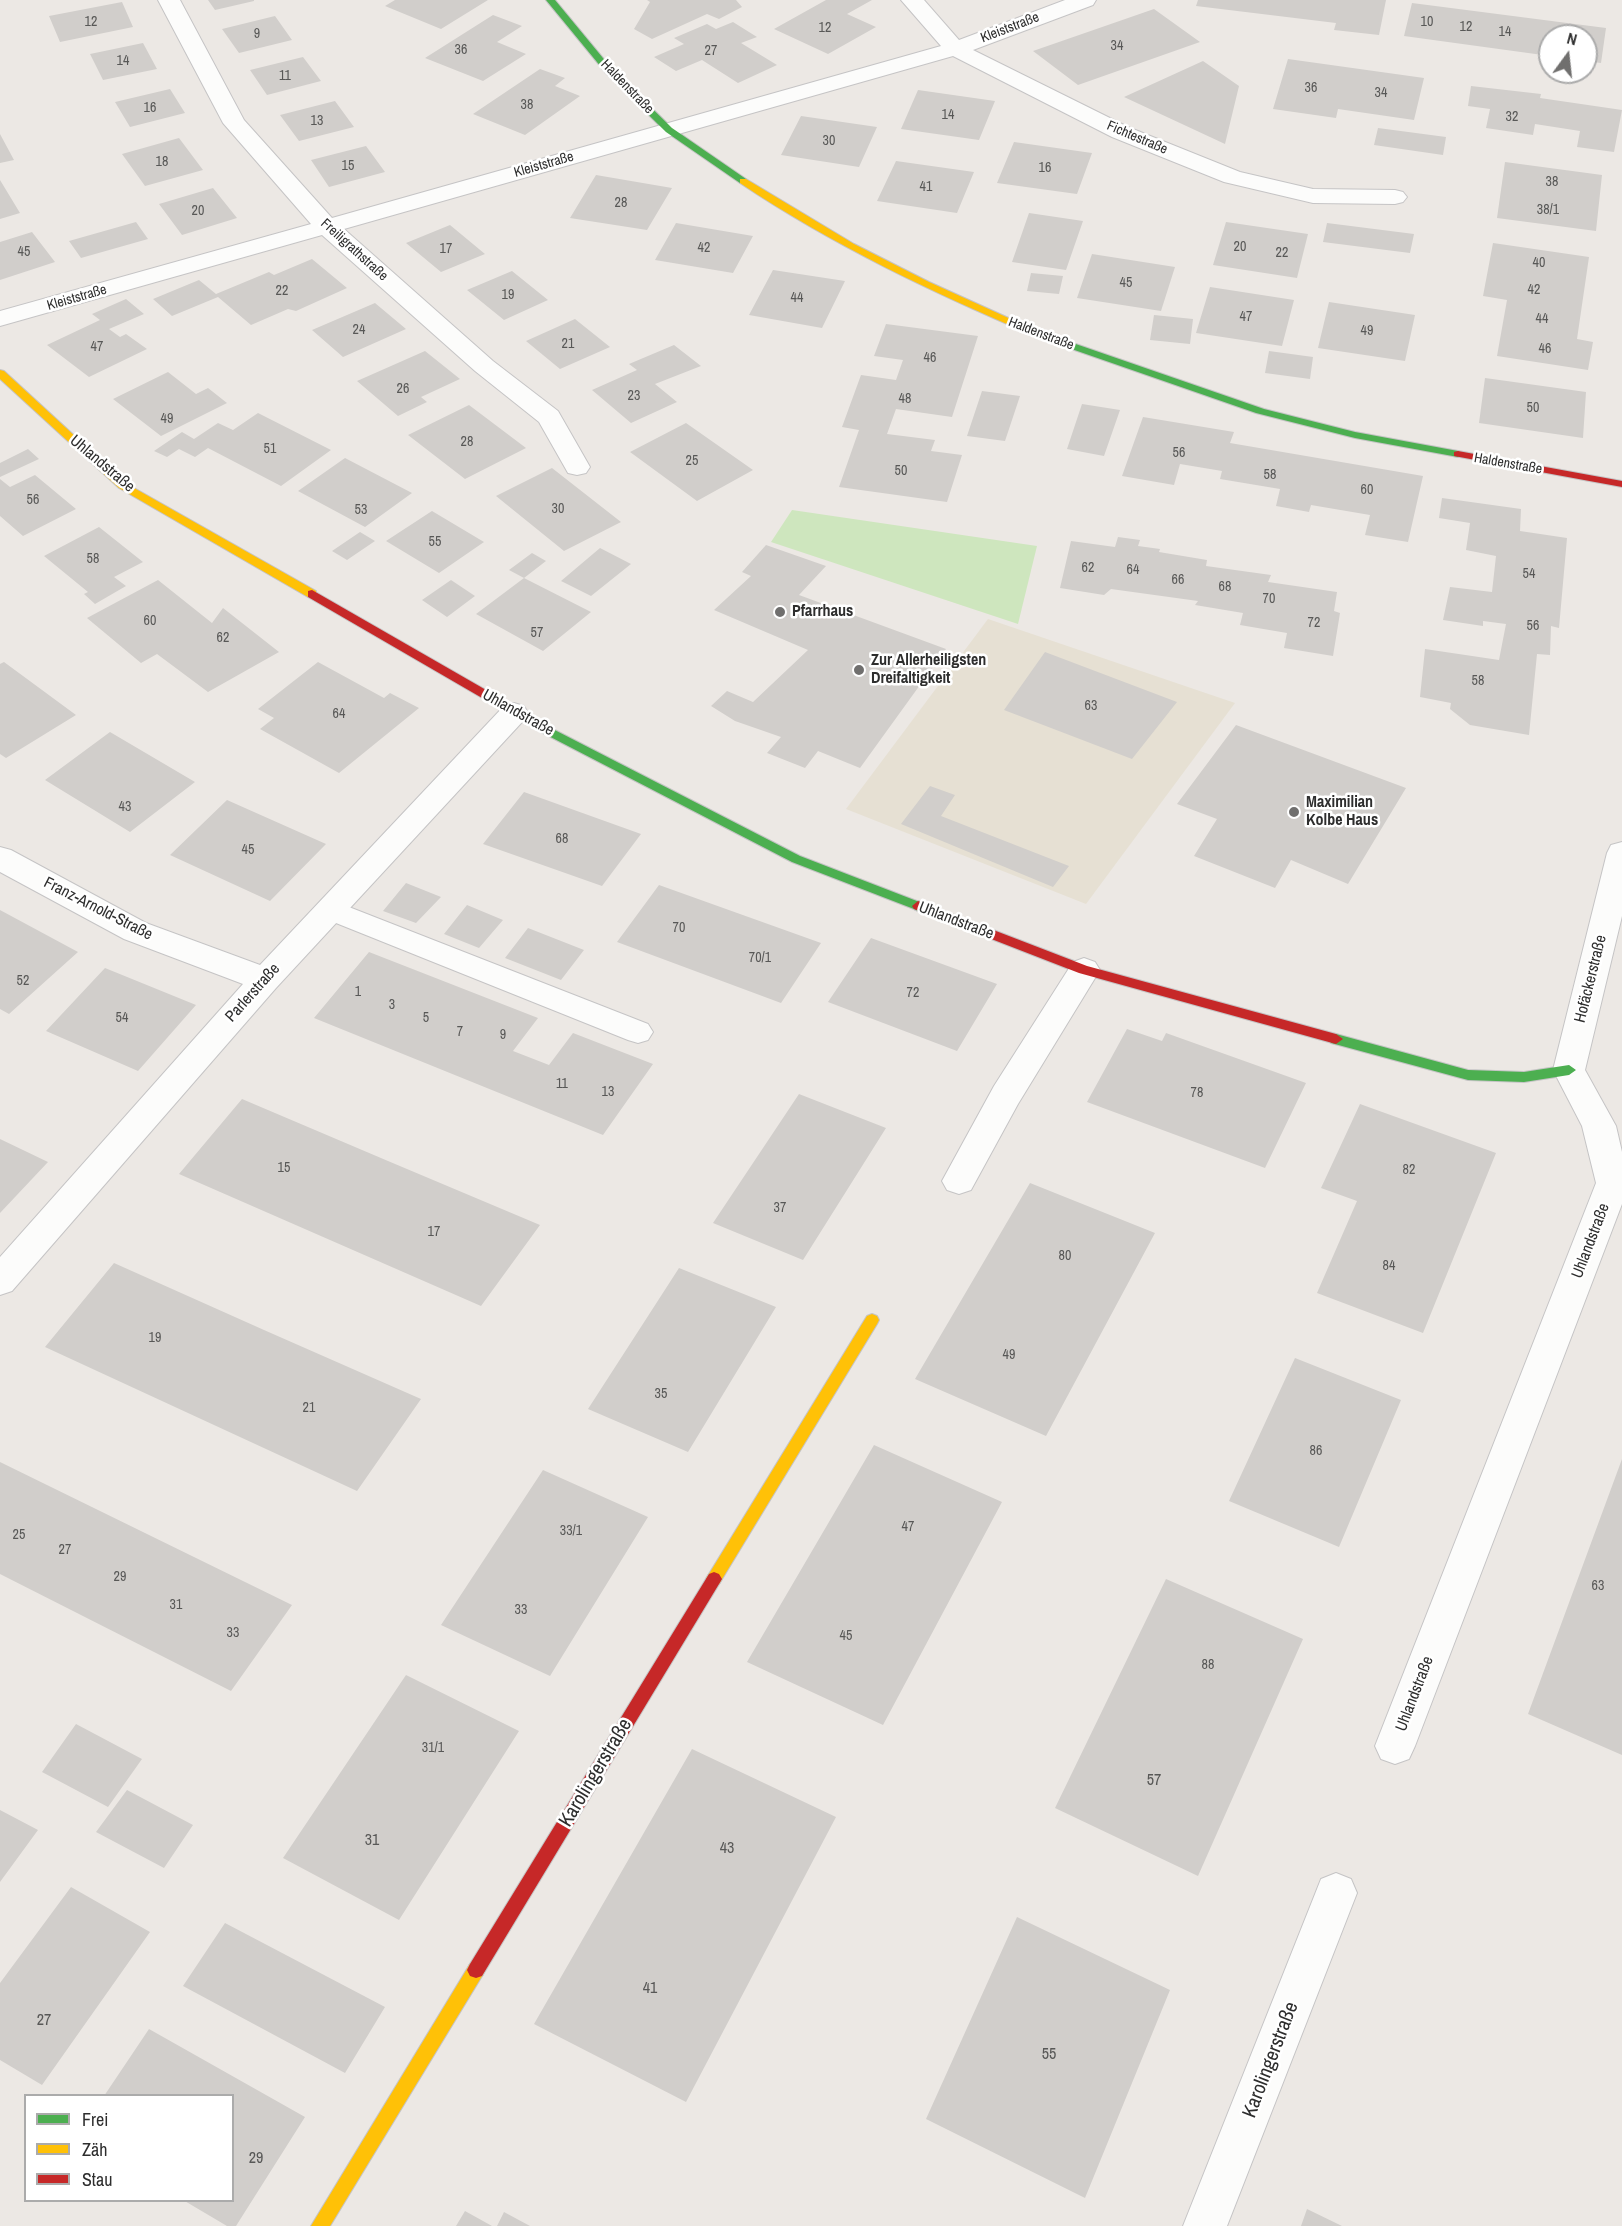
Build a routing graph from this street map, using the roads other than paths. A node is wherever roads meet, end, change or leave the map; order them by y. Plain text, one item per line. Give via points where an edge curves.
1 (169, 0) edge
2 (550, 0) edge
3 (912, 0) edge
4 (1085, 0) edge
5 (955, 49) junction
6 (669, 130) junction
7 (1395, 197) dead end
8 (327, 227) junction
9 (0, 319) edge
10 (0, 373) edge
11 (577, 467) dead end
12 (1622, 484) edge
13 (514, 713) junction
14 (1622, 853) edge
15 (0, 858) edge
16 (331, 910) junction
17 (1084, 970) junction
18 (265, 980) junction
19 (638, 1032) dead end
20 (1569, 1070) junction
21 (959, 1181) dead end
22 (0, 1281) edge
23 (872, 1320) dead end
24 (1395, 1746) dead end
25 (1336, 1893) dead end
26 (320, 2226) edge
27 (1205, 2226) edge

1 - 8 street, Freiligrathstraße via 234,123
2 - 6 street, Haldenstraße via 609,71
3 - 5 street, Fichtestraße
4 - 5 street, Kleiststraße
5 - 6 street, Kleiststraße
5 - 7 street, Fichtestraße via 1120,132 1232,177 1312,196
6 - 8 street, Kleiststraße
6 - 12 street, Haldenstraße via 764,196 872,259 1044,336 1291,419 1354,435
8 - 9 street, Kleiststraße
8 - 11 street, Freiligrathstraße via 484,366 549,417
10 - 13 street, Uhlandstraße via 123,486
13 - 16 street, Parlerstraße
13 - 17 street, Uhlandstraße via 796,859
14 - 20 street, Hofäckerstraße
15 - 18 street, Franz-Arnold-Straße via 135,931
16 - 18 street, Parlerstraße
16 - 19 lane
17 - 20 street, Uhlandstraße via 1468,1075 1524,1077
17 - 21 street via 1006,1095
18 - 22 street, Parlerstraße
20 - 24 street, Uhlandstraße via 1599,1126 1613,1183
23 - 26 street, Karolingerstraße
25 - 27 street, Karolingerstraße

